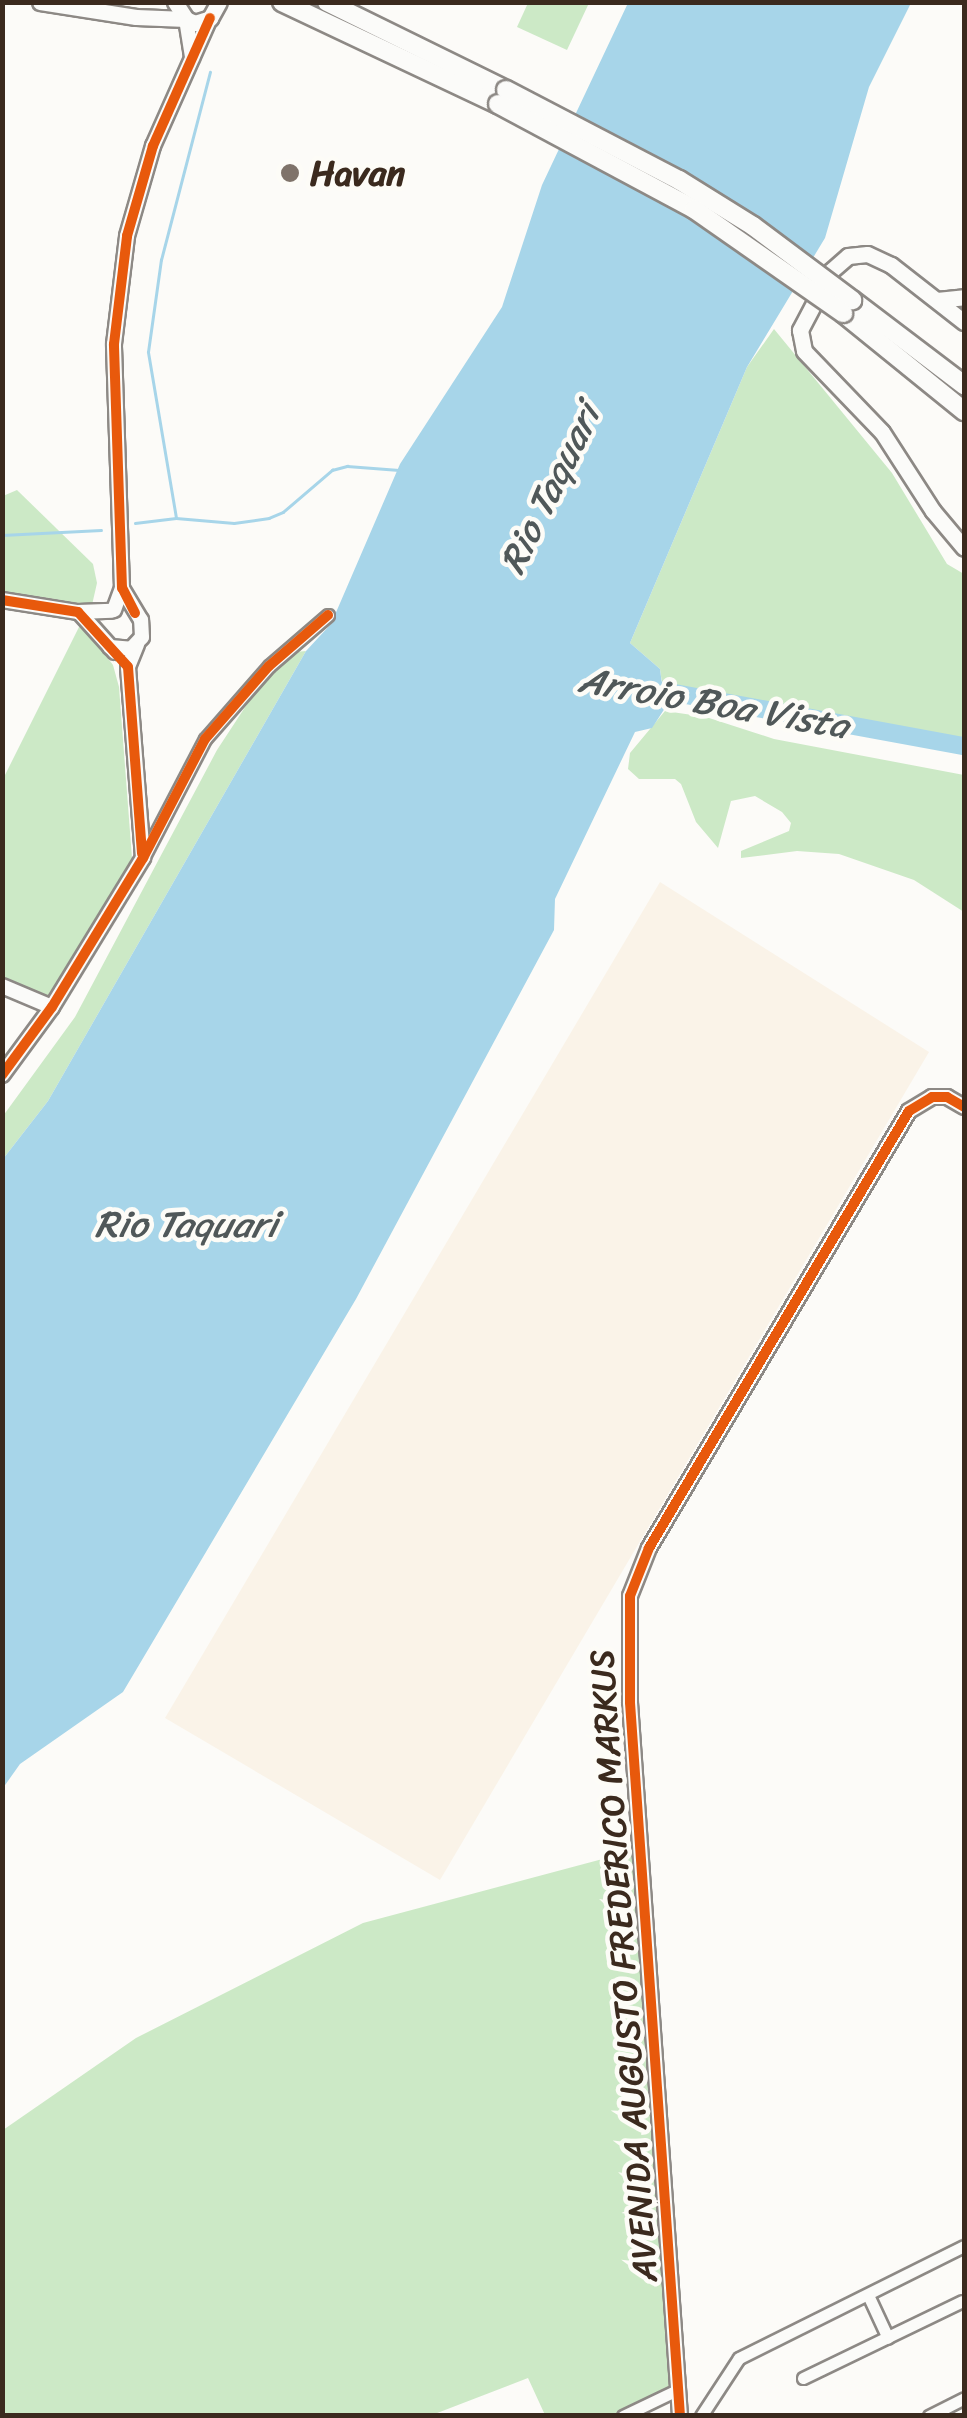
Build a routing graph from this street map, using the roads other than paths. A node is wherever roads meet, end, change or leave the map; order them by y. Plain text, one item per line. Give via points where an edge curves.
1 (40, 2) edge
2 (166, 2) edge
3 (175, 2) edge
4 (219, 2) edge
5 (282, 2) edge
6 (327, 2) edge
7 (136, 17) junction
8 (210, 18) junction
9 (186, 19) junction
10 (192, 58) junction
11 (502, 97) junction
12 (964, 297) edge
13 (937, 300) junction
14 (847, 306) junction
15 (964, 322) edge
16 (964, 385) edge
17 (964, 411) edge
18 (964, 548) edge
19 (122, 588) junction
20 (2, 600) edge
21 (113, 610) junction
22 (78, 612) junction
23 (135, 613) junction
24 (328, 614) dead end
25 (107, 644) junction
26 (137, 645) junction
27 (128, 667) junction
28 (143, 858) junction
29 (2, 986) edge
30 (52, 1007) junction
31 (2, 1076) edge
32 (964, 1107) edge
33 (964, 2246) edge
34 (868, 2295) junction
35 (962, 2301) dead end
36 (888, 2338) junction
37 (803, 2378) dead end
38 (964, 2398) edge
39 (679, 2402) edge
40 (623, 2416) edge
41 (670, 2416) edge
42 (702, 2416) edge
43 (930, 2416) edge

1 - 7 main road
2 - 7 main road
3 - 9 main road
4 - 8 main road
5 - 11 highway
6 - 11 highway
7 - 9 main road
8 - 9 main road
8 - 10 street
9 - 10 street
10 - 19 street via 152,146 127,236 114,344
11 - 14 highway, bridge
12 - 13 main road
13 - 15 main road
13 - 18 main road via 891,265 867,254 848,256 830,271 800,330 804,351 882,432
14 - 16 highway
14 - 17 highway
19 - 21 street
19 - 23 street
20 - 22 street
21 - 22 street
21 - 23 street
21 - 25 street via 102,624
22 - 25 street
23 - 26 street via 144,628
24 - 28 street via 269,666 205,739
25 - 26 street via 124,651
25 - 27 street
26 - 27 street
27 - 28 street
28 - 30 street
29 - 30 street
30 - 31 street
32 - 39 street, AVENIDA AUGUSTO FREDERICO MARKUS via 932,1097 909,1111 650,1548 630,1596 628,1666
33 - 34 street
34 - 36 street
34 - 42 street via 740,2358
35 - 36 street
36 - 37 street
38 - 43 street
39 - 40 street
39 - 41 street

